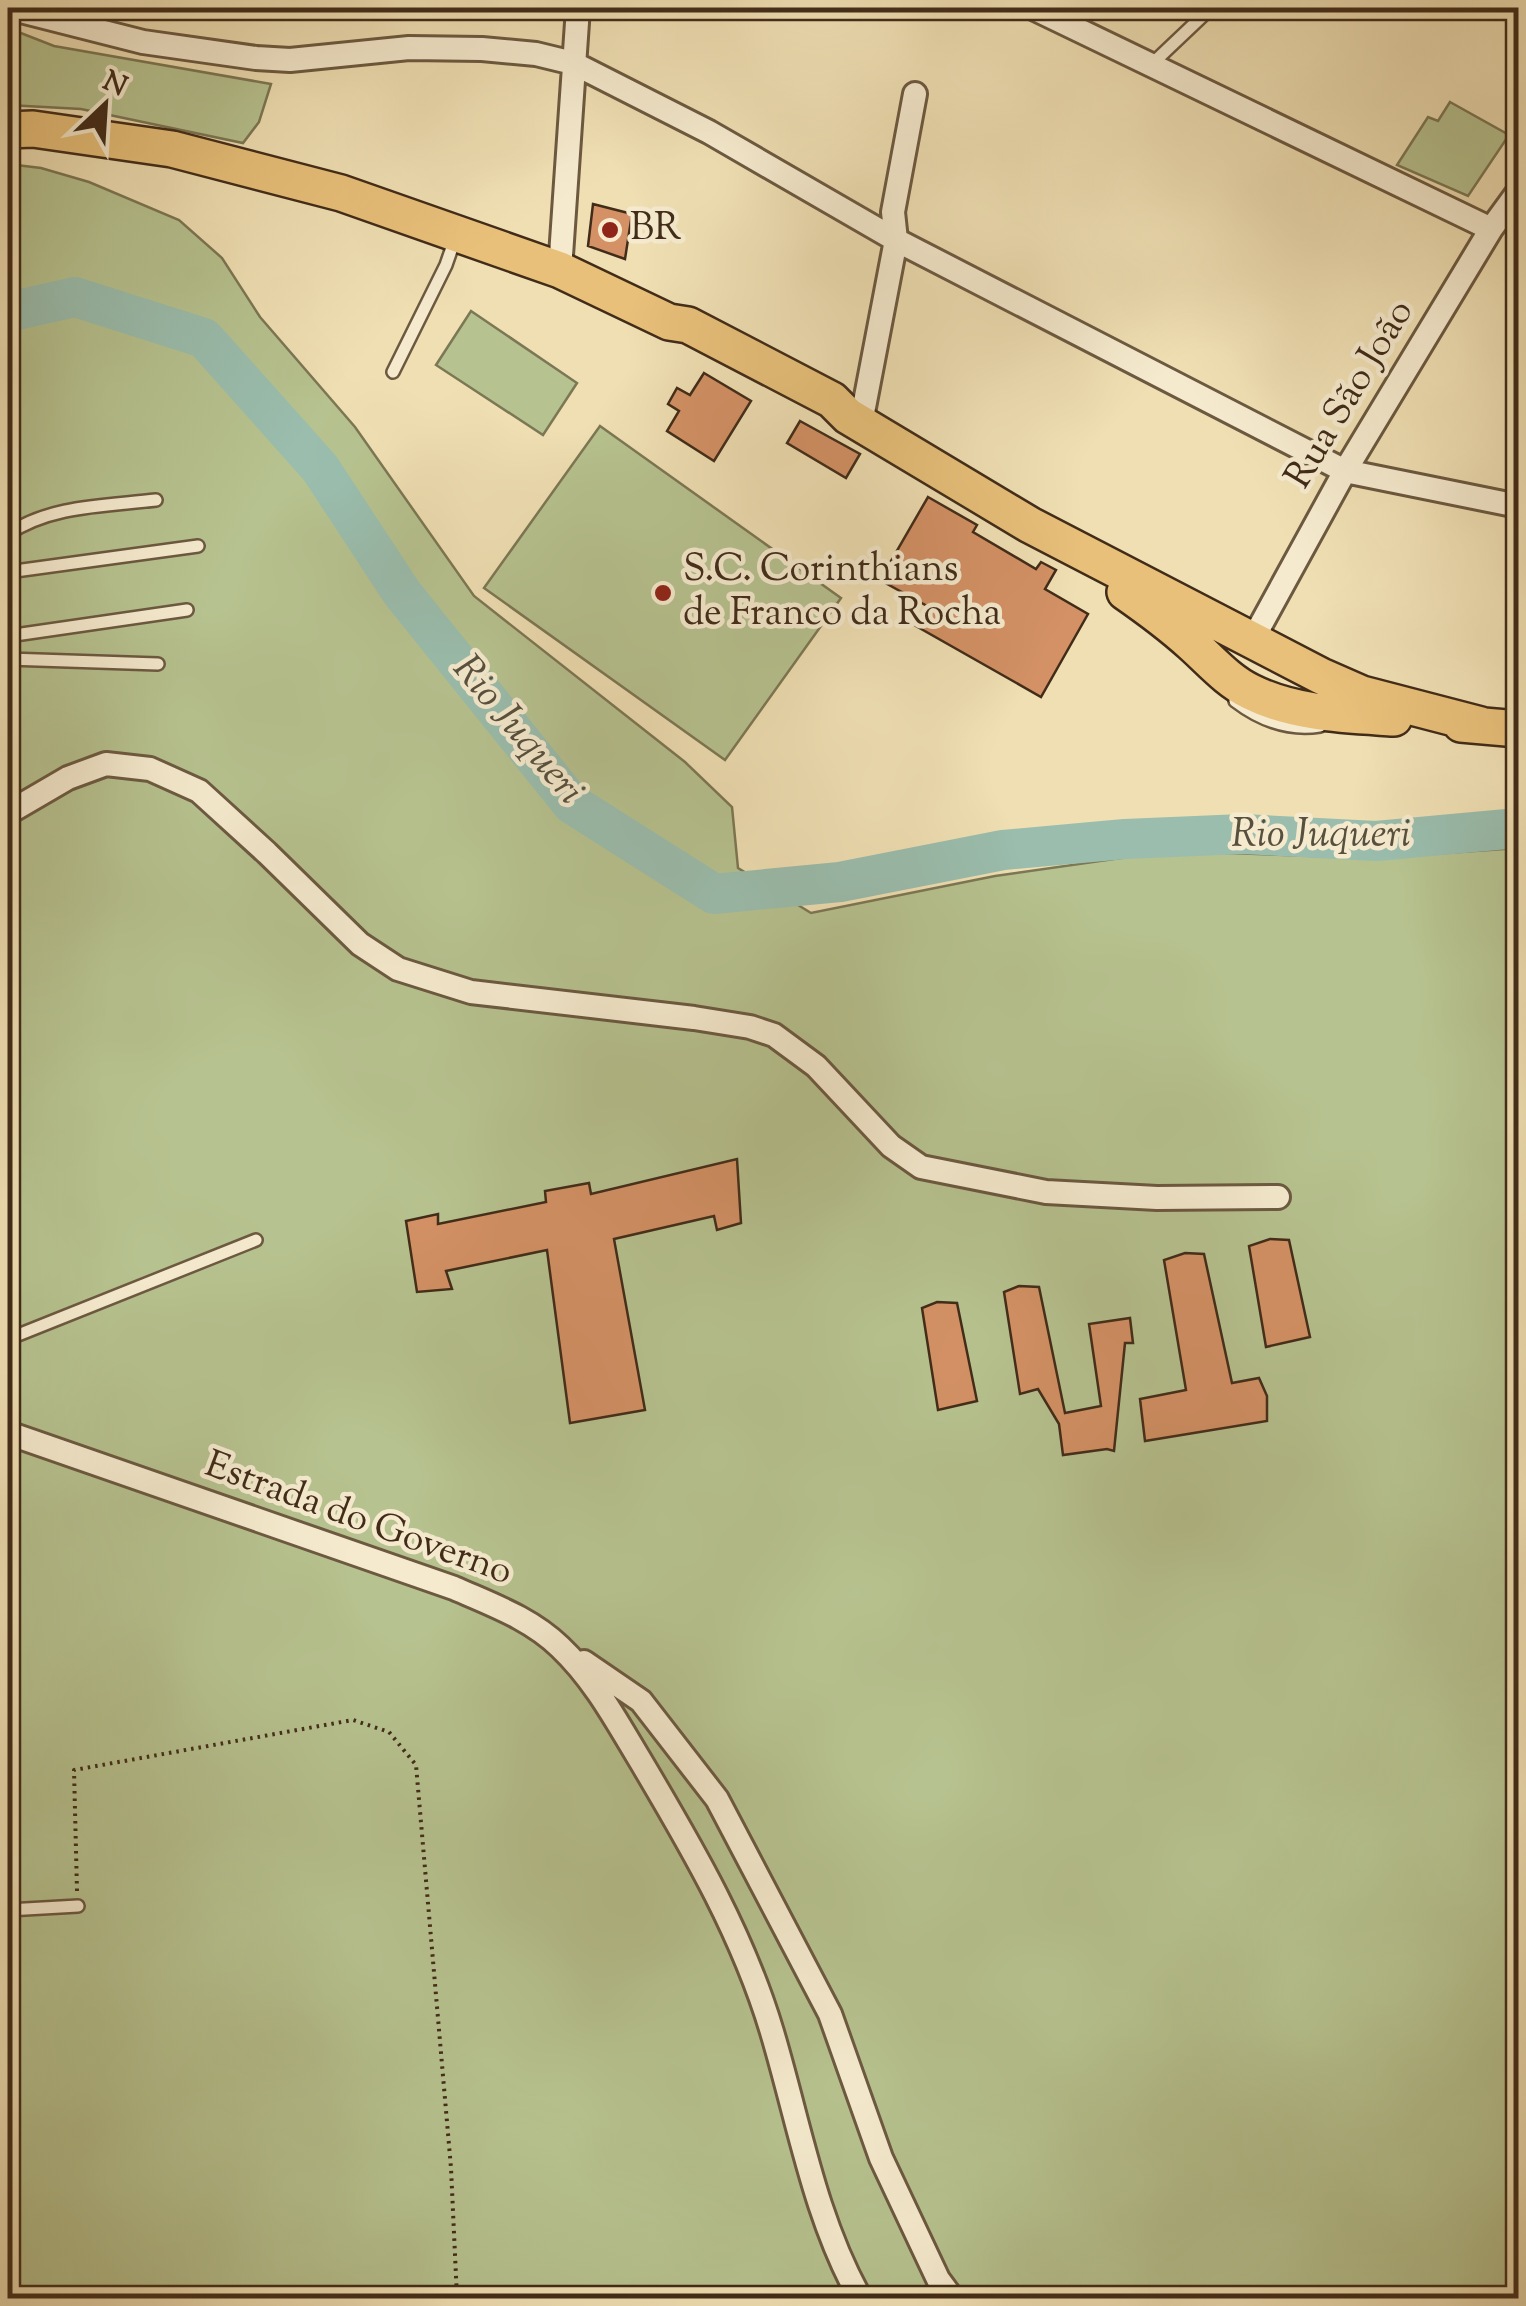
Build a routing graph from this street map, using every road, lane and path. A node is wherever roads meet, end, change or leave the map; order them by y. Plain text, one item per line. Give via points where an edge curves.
1 (9, 8) edge
2 (578, 8) edge
3 (1033, 8) edge
4 (1211, 8) edge
5 (572, 63) junction
6 (1153, 63) junction
7 (915, 94) dead end
8 (8, 130) edge
9 (1518, 192) edge
10 (1491, 229) junction
11 (458, 233) junction
12 (896, 240) junction
13 (560, 270) junction
14 (392, 372) dead end
15 (855, 420) junction
16 (1345, 471) junction
17 (156, 500) dead end
18 (1518, 506) edge
19 (1030, 525) junction
20 (8, 534) edge
21 (198, 546) dead end
22 (8, 572) edge
23 (1145, 606) junction
24 (187, 610) dead end
25 (8, 636) edge
26 (1253, 639) junction
27 (8, 659) edge
28 (158, 664) dead end
29 (1481, 725) junction
30 (1518, 729) edge
31 (8, 813) edge
32 (1278, 1197) dead end
33 (256, 1240) dead end
34 (8, 1339) edge
35 (8, 1432) edge
36 (561, 1647) junction
37 (78, 1906) joint
38 (8, 1910) edge
39 (457, 2298) edge
40 (860, 2298) edge
41 (952, 2298) edge

1 - 5 street via 143,42 256,58 482,48
2 - 5 street
3 - 6 street
4 - 6 lane
5 - 12 street via 710,132
5 - 13 street
6 - 10 street
7 - 12 street via 893,212
8 - 11 main road via 172,149 341,193
9 - 10 street, Rua São João
10 - 16 street, Rua São João
11 - 13 main road
11 - 14 lane
12 - 15 street
12 - 16 street
13 - 15 main road via 669,322 680,336 826,414
15 - 19 main road
16 - 18 street
16 - 26 street, Rua São João
17 - 20 lane via 56,512
19 - 23 main road
19 - 26 main road
21 - 22 lane
23 - 26 main road via 1223,637
23 - 29 main road via 1228,678 1280,704
24 - 25 lane
26 - 29 main road via 1362,694
27 - 28 lane
29 - 30 main road
31 - 32 street via 106,764 150,768 199,791 360,944 398,969 471,992 694,1018 774,1036 816,1066 891,1146 921,1167 1046,1192
33 - 34 lane
35 - 36 street, Estrada do Governo via 454,1588 524,1619
36 - 40 street, Estrada do Governo via 600,1693 708,1874 750,1964 810,2176
36 - 41 street via 641,1701 716,1799 830,2014 880,2158
37 - 38 lane
37 - 39 path via 74,1770 353,1720 389,1732 416,1765

